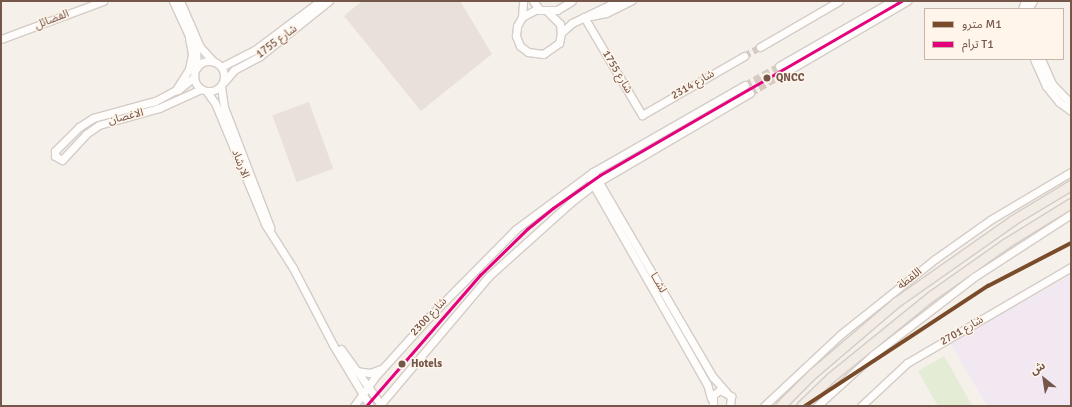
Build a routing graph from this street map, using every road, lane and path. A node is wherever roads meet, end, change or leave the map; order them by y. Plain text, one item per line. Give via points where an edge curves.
1 (173, 1) edge
2 (180, 1) edge
3 (320, 1) edge
4 (329, 1) edge
5 (523, 1) edge
6 (533, 1) edge
7 (614, 1) edge
8 (618, 1) edge
9 (631, 1) edge
10 (840, 1) edge
11 (892, 1) edge
12 (907, 1) edge
13 (98, 2) edge
14 (570, 2) edge
15 (606, 7) junction
16 (544, 10) junction
17 (588, 16) junction
18 (522, 17) junction
19 (562, 33) junction
20 (189, 38) junction
21 (1, 39) edge
22 (760, 47) tunnel mouth
23 (744, 56) tunnel mouth
24 (1034, 60) edge
25 (1041, 60) edge
26 (213, 62) junction
27 (779, 66) tunnel mouth
28 (197, 67) junction
29 (221, 67) junction
30 (784, 73) tunnel mouth
31 (194, 77) junction
32 (223, 84) junction
33 (745, 85) tunnel mouth
34 (204, 90) junction
35 (750, 93) tunnel mouth
36 (169, 94) junction
37 (1071, 104) edge
38 (1071, 111) edge
39 (642, 115) joint
40 (1071, 172) edge
41 (590, 174) junction
42 (596, 183) junction
43 (1071, 186) edge
44 (1071, 203) edge
45 (539, 210) junction
46 (1071, 214) edge
47 (551, 219) junction
48 (273, 236) junction
49 (1071, 267) edge
50 (330, 337) junction
51 (384, 366) junction
52 (356, 371) junction
53 (367, 387) junction
54 (726, 392) junction
55 (362, 394) junction
56 (711, 403) edge
57 (380, 405) edge
58 (354, 406) edge
59 (370, 406) edge
60 (730, 406) edge
61 (764, 406) edge
62 (780, 406) edge
63 (801, 406) edge
64 (817, 406) edge
65 (861, 406) edge

1 - 20 street
2 - 26 street via 200,47
3 - 29 street, شارع 1755 via 256,49
4 - 32 street, شارع 1755 via 260,56 234,70
5 - 18 street
6 - 16 street
7 - 15 street
8 - 15 street
9 - 17 street
10 - 22 street
11 - 27 street
12 - 30 street
13 - 21 street, الفضائل
14 - 16 street via 557,10
15 - 17 street
16 - 18 street via 530,11
16 - 19 street via 558,20
17 - 19 street via 572,23
17 - 39 street, شارع 1755 via 591,29
18 - 19 street via 517,26 516,36 520,46 528,52 548,53 559,43
20 - 28 street via 198,55
20 - 36 street, الاغصان via 192,54 189,69 182,84
23 - 39 street, شارع 2314
24 - 38 street via 1046,86 1059,102
25 - 37 street via 1052,84
26 - 28 street via 204,62
26 - 29 street
28 - 31 street
29 - 32 street via 224,72
31 - 34 street
31 - 36 street, الاغصان via 183,88
32 - 34 street
32 - 48 street, الارشاد via 224,107 262,200
33 - 41 street
34 - 36 street, الاغصان via 158,108 99,125 86,134 62,160 55,156 55,151 79,126 94,118 139,106
34 - 48 street, الارشاد via 215,103 261,216
35 - 42 street
40 - 61 street, اللقطة via 990,220 935,259 841,334
41 - 42 street, لشــا
41 - 45 street, شارع 2300
42 - 47 street, شارع 2300
42 - 54 street, لشــا via 713,377
42 - 56 street, لشــا via 705,382
43 - 62 main road, اللقطة via 1013,220 895,303 812,374
44 - 63 main road via 1001,246 931,296 831,377
45 - 47 street via 549,211
45 - 51 street, شارع 2300 via 488,256
46 - 64 street via 968,281 874,354
47 - 57 street, شارع 2300 via 489,276
48 - 50 street, الارشاد
49 - 65 street, شارع 2701 via 903,366
50 - 52 street, الارشاد
50 - 55 street, الارشاد
51 - 52 street via 370,373
51 - 53 street, شارع 2300
52 - 53 street, الارشاد
53 - 55 street, شارع 2300
53 - 57 street, الارشاد
54 - 56 street via 718,391
54 - 60 street via 732,399
55 - 58 street, شارع 2300
55 - 59 street, الارشاد

